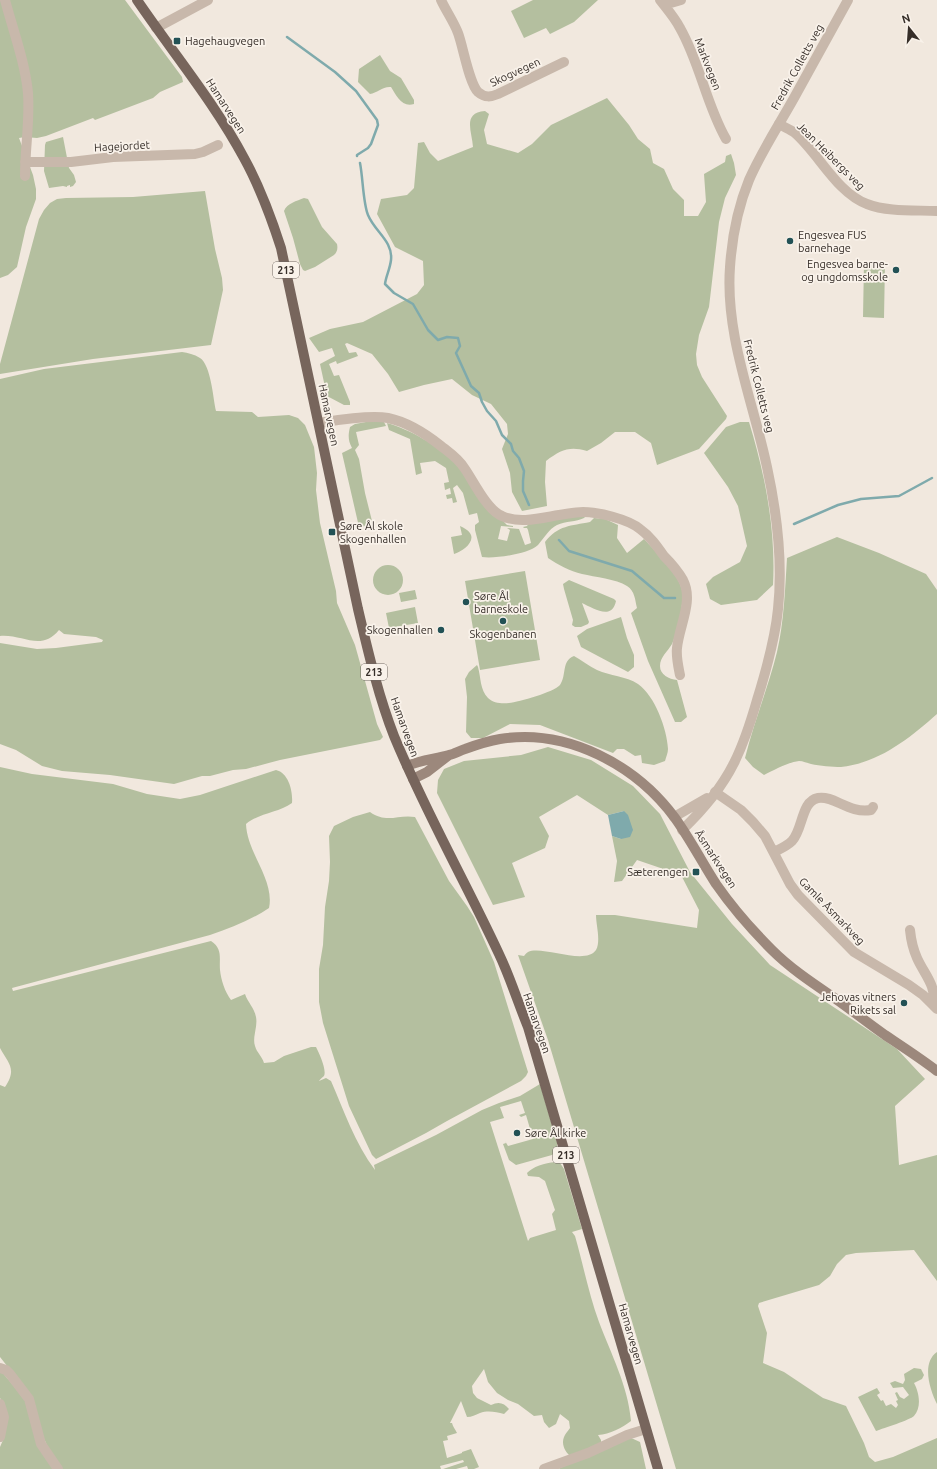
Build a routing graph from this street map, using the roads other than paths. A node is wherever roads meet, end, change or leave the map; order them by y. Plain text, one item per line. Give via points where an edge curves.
1 (5, 0) edge
2 (137, 0) edge
3 (208, 0) edge
4 (441, 0) edge
5 (681, 0) edge
6 (848, 0) edge
7 (662, 2) edge
8 (156, 28) junction
9 (564, 62) dead end
10 (779, 124) junction
11 (726, 139) dead end
12 (218, 145) dead end
13 (25, 162) junction
14 (25, 176) dead end
15 (937, 211) edge
16 (318, 423) junction
17 (680, 674) dead end
18 (449, 755) junction
19 (407, 766) junction
20 (412, 779) junction
21 (715, 792) junction
22 (873, 807) dead end
23 (674, 817) junction
24 (682, 830) junction
25 (774, 852) junction
26 (910, 930) dead end
27 (935, 1007) edge
28 (937, 1072) edge
29 (0, 1368) edge
30 (0, 1404) edge
31 (646, 1428) junction
32 (0, 1437) edge
33 (58, 1469) edge
34 (544, 1469) edge
35 (658, 1469) edge

1 - 13 street via 28,93
2 - 8 main road, Hamarvegen / 213
3 - 8 street
4 - 9 street, Skogvegen via 457,32 476,90 486,96 492,97
5 - 7 street
6 - 10 street, Fredrik Colletts veg
7 - 11 street, Markvegen via 681,28 712,110
8 - 16 main road, Hamarvegen / 213 via 228,131 265,202 281,248
10 - 15 street, Jean Heibergs veg via 794,133 824,164 838,183 862,202 879,208
10 - 21 street, Fredrik Colletts veg via 745,190 733,238 729,268 731,317 736,344 775,507 779,549 778,609 770,652 752,716 733,764
12 - 13 street, Hagejordet via 195,154 112,157 71,162
13 - 14 street
16 - 17 street via 376,417 398,421 412,428 457,459 491,508 503,516 517,520 589,512 630,523 639,528 648,535 677,571 686,587 686,607 677,648
16 - 19 main road, Hamarvegen / 213 via 372,667 393,734
18 - 19 main road, Åsmarkvegen via 421,760
18 - 20 main road, Åsmarkvegen via 427,772
18 - 23 main road, Åsmarkvegen via 501,739 530,737 565,743 585,749 627,771 651,790
19 - 20 main road, Hamarvegen / 213
20 - 31 main road, Hamarvegen / 213 via 500,956 528,1027
21 - 23 street, Fredrik Colletts veg
21 - 24 street, Fredrik Colletts veg
21 - 25 street, Gamle Åsmarkveg via 749,818
22 - 25 street via 863,811 848,808 825,798 811,800 806,806 800,828 793,841
23 - 24 main road, Åsmarkvegen
24 - 28 main road, Åsmarkvegen via 716,884 742,918 773,951 811,982 913,1052
25 - 27 street, Gamle Åsmarkveg via 798,895 854,952 909,985
26 - 27 street via 916,956 935,990
29 - 33 street via 10,1374 29,1399 41,1444
30 - 32 street via 4,1417
31 - 34 street
31 - 35 main road, Hamarvegen / 213

